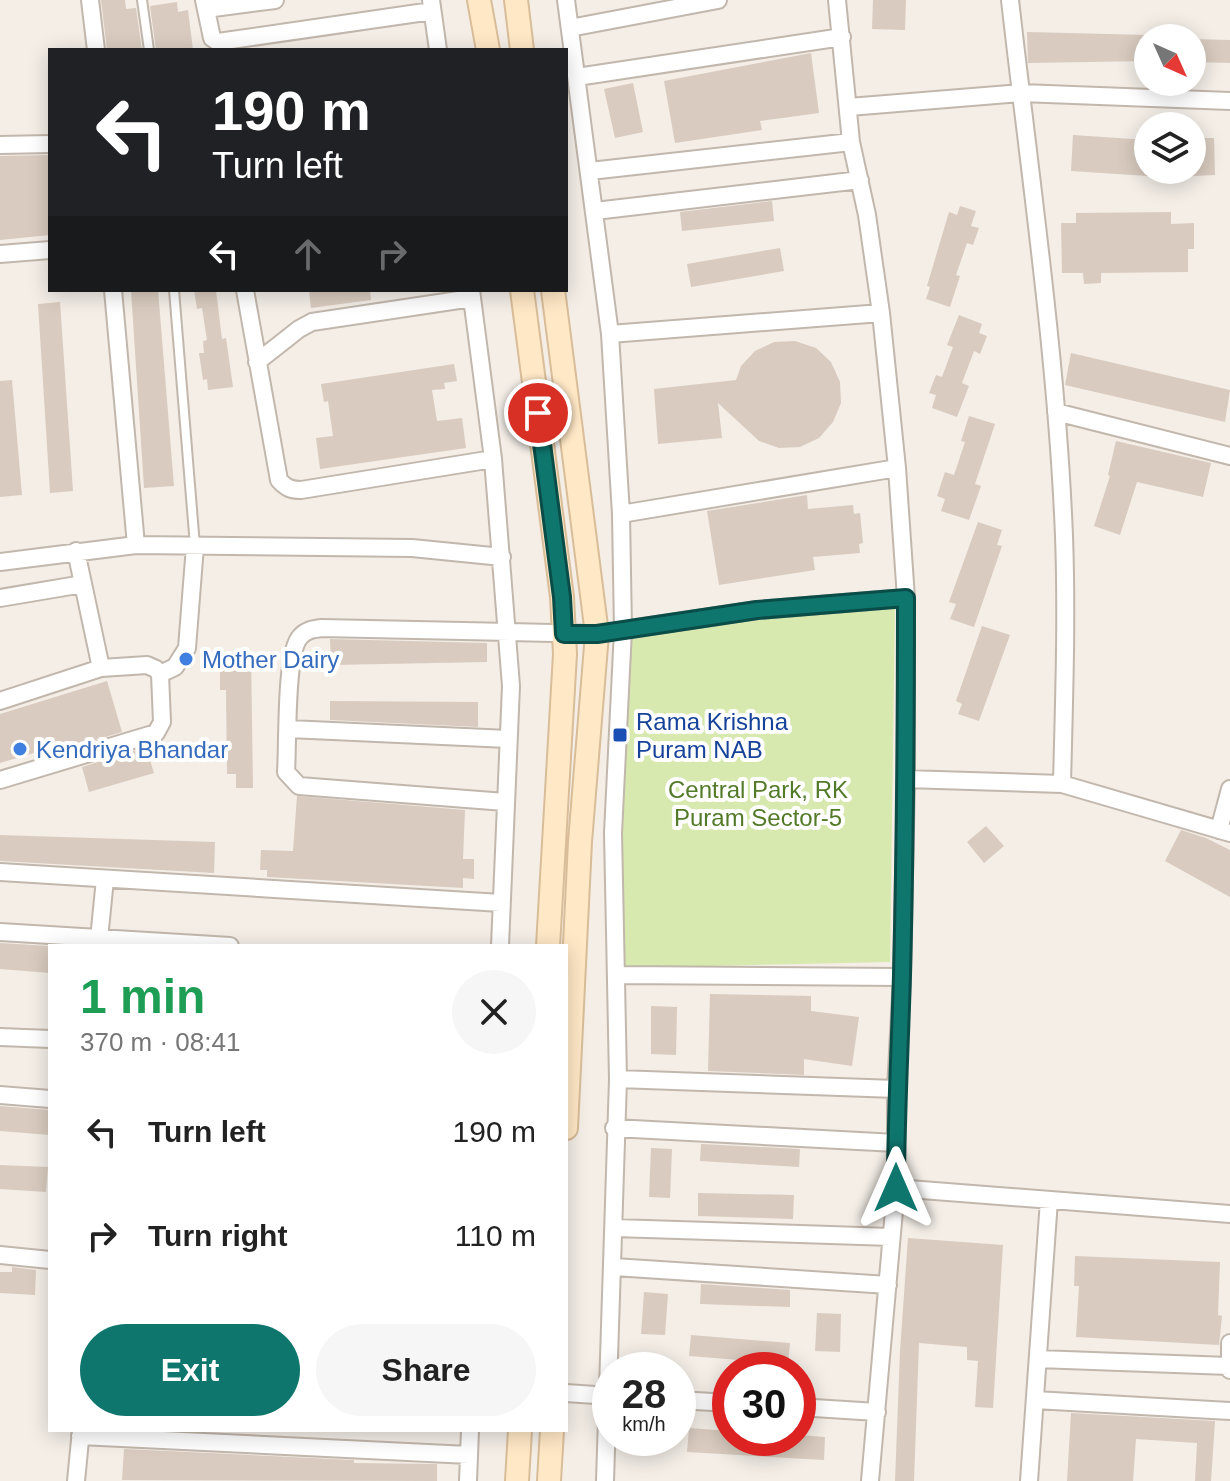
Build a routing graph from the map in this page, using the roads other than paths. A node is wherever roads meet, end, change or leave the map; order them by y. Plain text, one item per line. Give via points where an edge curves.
1 (90, 0) edge
2 (142, 0) edge
3 (275, 0) edge
4 (479, 0) edge
5 (516, 0) edge
6 (566, 0) edge
7 (718, 0) edge
8 (837, 0) edge
9 (1010, 0) edge
10 (205, 5) edge
11 (432, 6) edge
12 (570, 28) junction
13 (842, 37) junction
14 (96, 48) edge
15 (149, 48) edge
16 (438, 48) edge
17 (488, 48) edge
18 (522, 48) edge
19 (577, 77) junction
20 (1021, 93) junction
21 (1230, 101) edge
22 (849, 107) junction
23 (851, 142) junction
24 (48, 144) edge
25 (0, 145) edge
26 (590, 171) junction
27 (860, 180) junction
28 (595, 211) junction
29 (48, 250) edge
30 (0, 254) edge
31 (113, 292) edge
32 (174, 292) edge
33 (245, 292) edge
34 (522, 292) edge
35 (553, 292) edge
36 (471, 294) edge
37 (881, 313) junction
38 (610, 334) junction
39 (257, 362) junction
40 (1056, 412) junction
41 (1230, 456) edge
42 (493, 459) junction
43 (897, 468) junction
44 (621, 514) junction
45 (136, 545) junction
46 (195, 546) junction
47 (76, 551) junction
48 (502, 557) junction
49 (0, 562) edge
50 (83, 584) junction
51 (0, 598) edge
52 (906, 598) junction
53 (623, 630) junction
54 (508, 631) junction
55 (564, 634) junction
56 (597, 634) junction
57 (101, 668) junction
58 (160, 674) junction
59 (0, 701) edge
60 (289, 729) junction
61 (508, 739) junction
62 (906, 779) junction
63 (0, 780) edge
64 (1062, 784) junction
65 (1230, 789) edge
66 (505, 802) junction
67 (1224, 831) edge
68 (0, 872) edge
69 (105, 879) junction
70 (501, 903) junction
71 (0, 932) edge
72 (99, 939) junction
73 (193, 944) edge
74 (500, 944) edge
75 (548, 944) edge
76 (617, 975) junction
77 (902, 977) junction
78 (0, 1037) edge
79 (48, 1039) edge
80 (618, 1079) junction
81 (568, 1087) edge
82 (896, 1089) junction
83 (0, 1095) edge
84 (48, 1099) edge
85 (614, 1128) junction
86 (896, 1143) junction
87 (896, 1188) junction
88 (1049, 1200) junction
89 (1230, 1214) edge
90 (615, 1228) junction
91 (891, 1237) junction
92 (0, 1255) edge
93 (48, 1260) edge
94 (614, 1267) junction
95 (888, 1285) junction
96 (1230, 1343) edge
97 (611, 1352) edge
98 (1038, 1359) junction
99 (1230, 1368) edge
100 (568, 1393) edge
101 (592, 1395) edge
102 (1035, 1400) junction
103 (816, 1408) edge
104 (1230, 1411) edge
105 (877, 1412) junction
106 (470, 1432) edge
107 (520, 1432) edge
108 (552, 1432) edge
109 (80, 1433) edge
110 (469, 1455) junction
111 (606, 1456) edge
112 (76, 1481) edge
113 (468, 1481) edge
114 (517, 1481) edge
115 (549, 1481) edge
116 (605, 1481) edge
117 (870, 1481) edge
118 (1029, 1481) edge

1 - 14 street
2 - 15 lane
3 - 10 street
4 - 17 street
5 - 18 street
6 - 12 street
7 - 12 street
8 - 13 street
9 - 20 street
10 - 11 street via 212,38 218,42
11 - 16 street
12 - 19 street
13 - 19 street
13 - 22 street
19 - 26 street
20 - 21 street
20 - 22 street
20 - 40 street
22 - 23 street
23 - 26 street
23 - 27 street
24 - 25 street
26 - 28 street
27 - 28 street
27 - 37 street
28 - 38 street
29 - 30 street
31 - 45 street
32 - 46 lane
33 - 39 street
34 - 55 street
35 - 56 street
36 - 39 street via 312,322
36 - 42 street
37 - 38 street
37 - 43 street
38 - 44 street
39 - 42 street via 279,480 291,490
40 - 41 street
40 - 64 street via 1066,637
42 - 48 street
43 - 44 street
43 - 52 street
44 - 53 street
45 - 46 street
45 - 47 street
46 - 48 street via 412,548
46 - 58 street via 187,648 175,667
47 - 49 street
47 - 50 street
48 - 54 street
50 - 51 street
50 - 57 street
52 - 53 street via 757,610
52 - 62 street
53 - 56 street
53 - 76 street via 613,833
54 - 55 street
54 - 60 street via 305,632 295,645
54 - 61 street
55 - 56 street
55 - 75 street
56 - 81 street
57 - 58 street via 147,665
57 - 59 street
58 - 63 street via 162,722 156,733
60 - 61 street
60 - 66 street via 286,772 299,786
61 - 66 street
62 - 64 street
62 - 77 street
64 - 67 street
65 - 67 street
66 - 70 street
68 - 69 street
69 - 70 street
69 - 72 street
70 - 74 street
71 - 72 street
72 - 73 street
76 - 77 street
76 - 80 street
77 - 82 street
78 - 79 street
80 - 82 street
80 - 85 street
82 - 86 street
83 - 84 street
85 - 86 street
85 - 90 street
86 - 87 street
87 - 88 street
87 - 91 street
88 - 89 street
88 - 98 street
90 - 91 street
90 - 94 street
91 - 95 street
92 - 93 street
94 - 95 street
94 - 97 street
95 - 105 street
96 - 99 street
98 - 99 street
98 - 102 street
100 - 101 street
102 - 104 street
102 - 118 street
103 - 105 street
105 - 117 street
106 - 110 street
107 - 114 street
108 - 115 street
109 - 110 street
109 - 112 street
110 - 113 street
111 - 116 street

